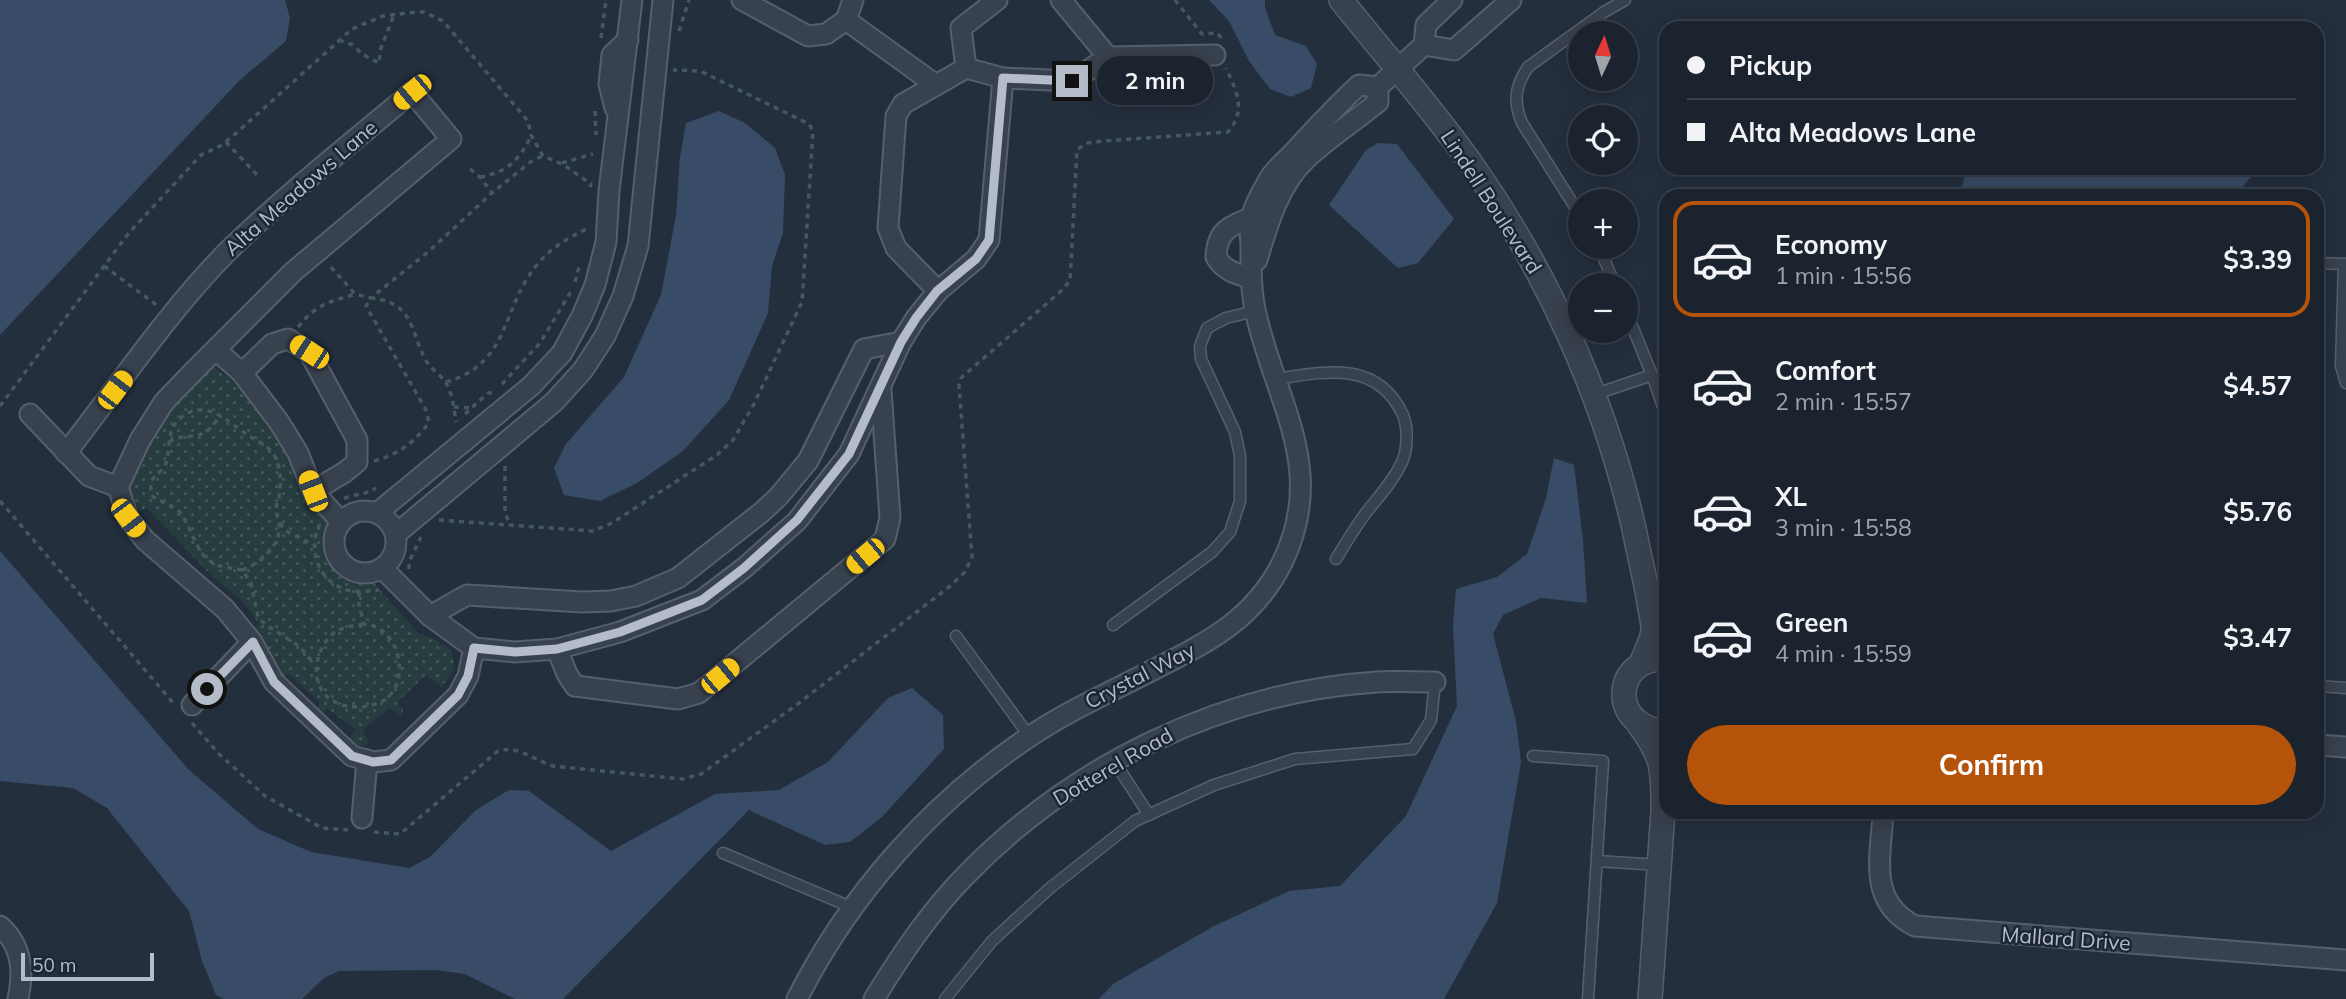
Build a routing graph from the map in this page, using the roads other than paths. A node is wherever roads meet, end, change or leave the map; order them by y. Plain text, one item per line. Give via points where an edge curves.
1 (632, 0) edge
2 (663, 0) edge
3 (742, 0) edge
4 (853, 0) edge
5 (997, 0) edge
6 (1061, 0) edge
7 (1341, 0) edge
8 (1452, 0) edge
9 (1511, 0) edge
10 (1625, 0) edge
11 (846, 20) junction
12 (628, 40) junction
13 (659, 45) junction
14 (1424, 45) junction
15 (1221, 55) road end
16 (1108, 57) junction
17 (966, 68) junction
18 (1399, 70) junction
19 (1003, 78) junction
20 (936, 85) junction
21 (1378, 87) junction
22 (1568, 196) edge
23 (1251, 218) junction
24 (2324, 262) edge
25 (2345, 264) edge
26 (1251, 278) junction
27 (937, 291) junction
28 (1255, 311) junction
29 (1638, 341) edge
30 (901, 342) junction
31 (216, 350) junction
32 (242, 373) junction
33 (1652, 375) junction
34 (1277, 379) junction
35 (2346, 383) edge
36 (881, 385) junction
37 (1592, 395) junction
38 (1659, 396) edge
39 (30, 414) dead end
40 (66, 453) junction
41 (118, 487) junction
42 (313, 491) junction
43 (377, 513) junction
44 (335, 516) junction
45 (396, 534) junction
46 (1336, 559) dead end
47 (389, 575) junction
48 (430, 616) junction
49 (1113, 625) dead end
50 (1659, 634) edge
51 (956, 636) dead end
52 (1659, 639) edge
53 (253, 642) junction
54 (474, 648) junction
55 (557, 649) junction
56 (1659, 658) edge
57 (1641, 664) junction
58 (1435, 682) joint
59 (2324, 686) edge
60 (2346, 688) edge
61 (192, 705) dead end
62 (1639, 725) junction
63 (1659, 731) edge
64 (1030, 737) junction
65 (2324, 745) edge
66 (2346, 747) edge
67 (1659, 752) edge
68 (1533, 756) dead end
69 (367, 760) junction
70 (1114, 761) junction
71 (1149, 815) junction
72 (362, 818) dead end
73 (1663, 819) edge
74 (1883, 819) edge
75 (723, 853) dead end
76 (1597, 861) junction
77 (1660, 865) junction
78 (853, 908) junction
79 (0, 926) edge
80 (2346, 960) edge
81 (18, 999) edge
82 (797, 999) edge
83 (874, 999) edge
84 (945, 999) edge
85 (1588, 999) edge
86 (1650, 999) edge

1 - 12 street
2 - 13 street
3 - 11 street via 808,36 826,34
4 - 11 street
5 - 17 street via 961,28
6 - 16 street
7 - 18 street, Lindell Boulevard
8 - 14 street via 1426,26
9 - 14 street via 1454,50
10 - 22 lane via 1528,67 1520,79 1516,94 1522,123
11 - 20 street
12 - 13 street
12 - 43 street via 612,55 610,72 618,119 604,253 596,285 562,353 531,386
13 - 45 street via 638,246 623,296 604,336 583,370 554,402
14 - 18 street, Crystal Way
15 - 16 street
16 - 19 street via 1072,81
17 - 19 street
17 - 20 street
18 - 21 street, Crystal Way
18 - 37 street, Lindell Boulevard via 1507,219 1546,290
19 - 27 street via 989,240 976,259
20 - 27 street via 903,104 896,116 888,228 896,247
21 - 23 street, Crystal Way via 1359,85 1336,107 1270,177
21 - 26 street, Crystal Way via 1378,102 1305,160 1287,184 1269,220
23 - 26 street, Crystal Way
23 - 26 street via 1230,226 1220,237 1216,257 1220,265
24 - 25 lane
25 - 35 lane via 2341,366
26 - 28 street, Crystal Way
27 - 30 street
28 - 34 street, Crystal Way
28 - 49 lane via 1207,328 1200,346 1201,359 1235,432 1240,456 1240,501 1230,532 1212,552
29 - 33 lane
30 - 36 street
30 - 48 street via 864,349 808,461 762,512 677,578 636,596 611,601 467,596
31 - 32 street
31 - 40 street, Alta Meadows Lane via 293,272 451,139 412,92 225,255
31 - 41 street, Alta Meadows Lane via 164,402
32 - 42 street via 298,453
32 - 42 street via 272,344 288,339 309,352 357,440 357,461
33 - 37 lane
33 - 38 lane
34 - 46 lane via 1325,371 1366,377 1384,387 1405,419 1404,459
34 - 64 street, Crystal Way via 1298,446 1301,488 1293,536 1268,586 1251,608 1208,643
36 - 55 street via 849,454 797,520 744,568 702,600 620,632
36 - 55 street via 890,518 885,539 699,693 678,699 575,686
37 - 50 street, Lindell Boulevard via 1612,449
39 - 40 street
40 - 41 street via 89,476
41 - 53 street via 128,518 145,540 225,609
42 - 44 street
43 - 44 street
43 - 45 street
44 - 47 street via 335,550 345,566
45 - 47 street
47 - 48 street
48 - 54 street
51 - 64 lane
52 - 57 street, Lindell Boulevard
53 - 61 street
53 - 69 street via 274,682 352,756
54 - 55 street via 515,652
54 - 69 street via 458,695 391,760
56 - 57 street
57 - 62 street, Lindell Boulevard via 1624,687 1629,714
58 - 70 street, Dotterel Road via 1376,682 1244,706 1184,727
58 - 71 lane via 1431,720 1413,749 1295,759 1214,785
59 - 60 lane
62 - 63 street
62 - 67 street
64 - 78 street, Crystal Way via 986,768 926,822
65 - 66 street
68 - 76 lane via 1603,761
69 - 72 street
70 - 71 lane
70 - 83 street, Dotterel Road via 1040,809 964,877 922,926
71 - 84 lane via 1050,888 992,941
73 - 77 street
74 - 80 street, Mallard Drive via 1881,890 1894,912 1915,926
75 - 78 lane
76 - 77 lane
76 - 85 lane
77 - 86 street
78 - 82 street, Crystal Way
79 - 81 street via 17,950

